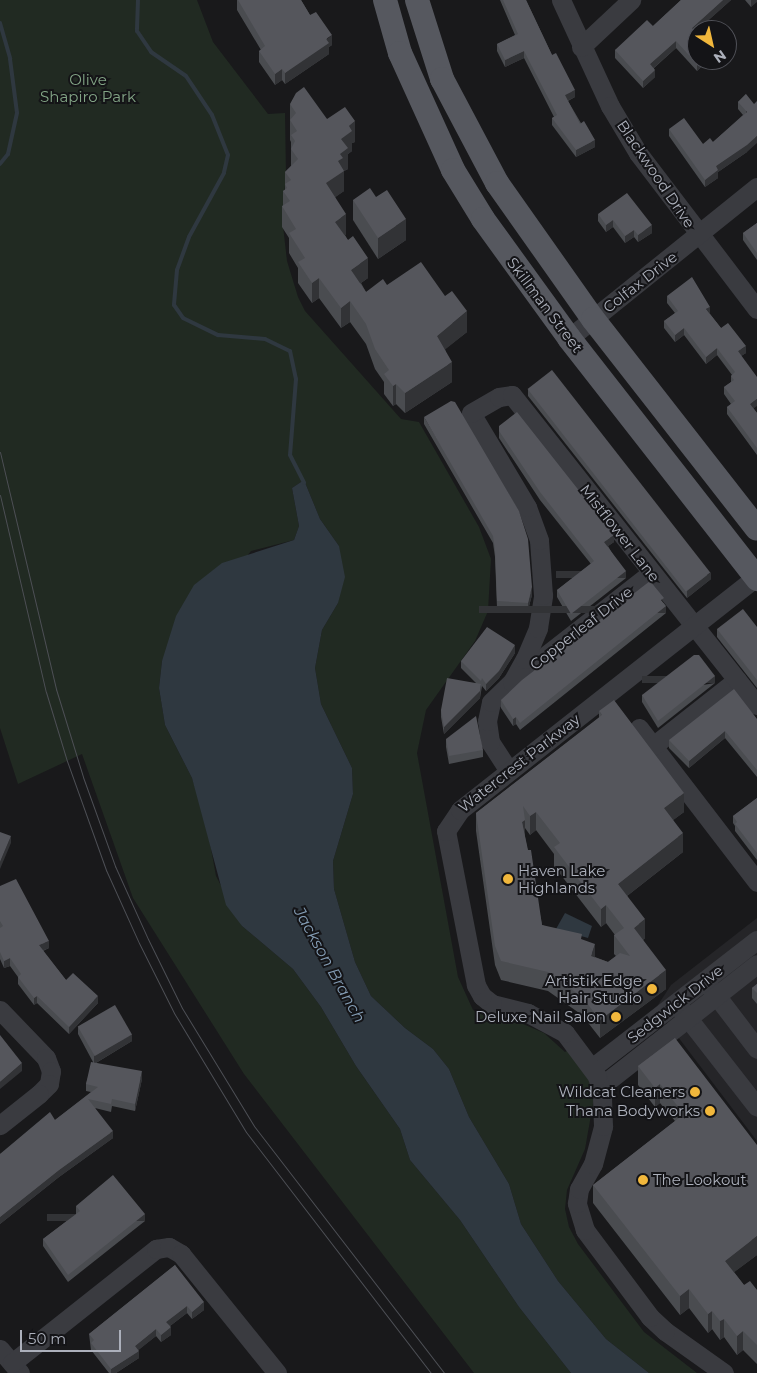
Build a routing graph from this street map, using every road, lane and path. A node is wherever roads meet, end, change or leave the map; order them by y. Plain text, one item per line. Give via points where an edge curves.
1 (561, 0) edge
2 (631, 0) edge
3 (417, 3) edge
4 (387, 7) edge
5 (581, 48) junction
6 (757, 187) edge
7 (698, 236) junction
8 (757, 309) edge
9 (593, 319) junction
10 (569, 338) junction
11 (757, 529) edge
12 (651, 573) junction
13 (757, 577) edge
14 (693, 627) junction
15 (736, 680) junction
16 (512, 682) junction
17 (757, 705) edge
18 (639, 728) dead end
19 (653, 746) junction
20 (509, 771) junction
21 (751, 861) edge
22 (757, 882) edge
23 (757, 940) edge
24 (757, 964) edge
25 (705, 981) junction
26 (716, 996) junction
27 (676, 1003) junction
28 (0, 1010) edge
29 (687, 1019) junction
30 (757, 1049) edge
31 (593, 1067) junction
32 (600, 1086) junction
33 (757, 1107) edge
34 (0, 1125) edge
35 (10, 1362) edge
36 (277, 1373) edge
37 (724, 1373) edge

1 - 5 street, Blackwood Drive
2 - 5 street
3 - 4 main road
3 - 9 main road, Skillman Street via 442,79 469,133 497,183
4 - 10 main road, Skillman Street via 400,54 453,170 483,219
5 - 7 street, Blackwood Drive via 638,153
6 - 7 street, Colfax Drive
7 - 8 street, Blackwood Drive
7 - 9 street, Colfax Drive
9 - 10 street, Colfax Drive
9 - 11 main road, Skillman Street
10 - 13 main road, Skillman Street
12 - 14 street, Mistflower Lane
12 - 16 street, Copperleaf Drive
12 - 16 street, Mistflower Lane via 512,395 499,397 471,412 527,507 540,540 543,595 538,628
13 - 14 street, Watercrest Parkway
14 - 15 street, Mistflower Lane
14 - 20 street, Watercrest Parkway
15 - 17 street, Mistflower Lane
15 - 19 street
16 - 20 street, Copperleaf Drive via 491,702 487,721 490,742
18 - 19 street
19 - 21 street
20 - 31 street, Watercrest Parkway via 453,816 446,830 476,985 492,1004 528,1013 565,1034
21 - 22 street
23 - 25 street, Sedgwick Drive
24 - 26 street, Sedgwick Drive
25 - 26 street
25 - 27 street, Sedgwick Drive
26 - 29 street, Sedgwick Drive
26 - 30 street
27 - 29 street
27 - 31 street, Sedgwick Drive
28 - 34 street via 46,1058 51,1071 44,1089
29 - 32 street, Sedgwick Drive
29 - 33 street
31 - 32 street, Watercrest Parkway
32 - 37 street, Watercrest Parkway via 603,1126 593,1164 579,1189 579,1217 585,1230 650,1317
35 - 36 street via 156,1249 169,1246 181,1254

